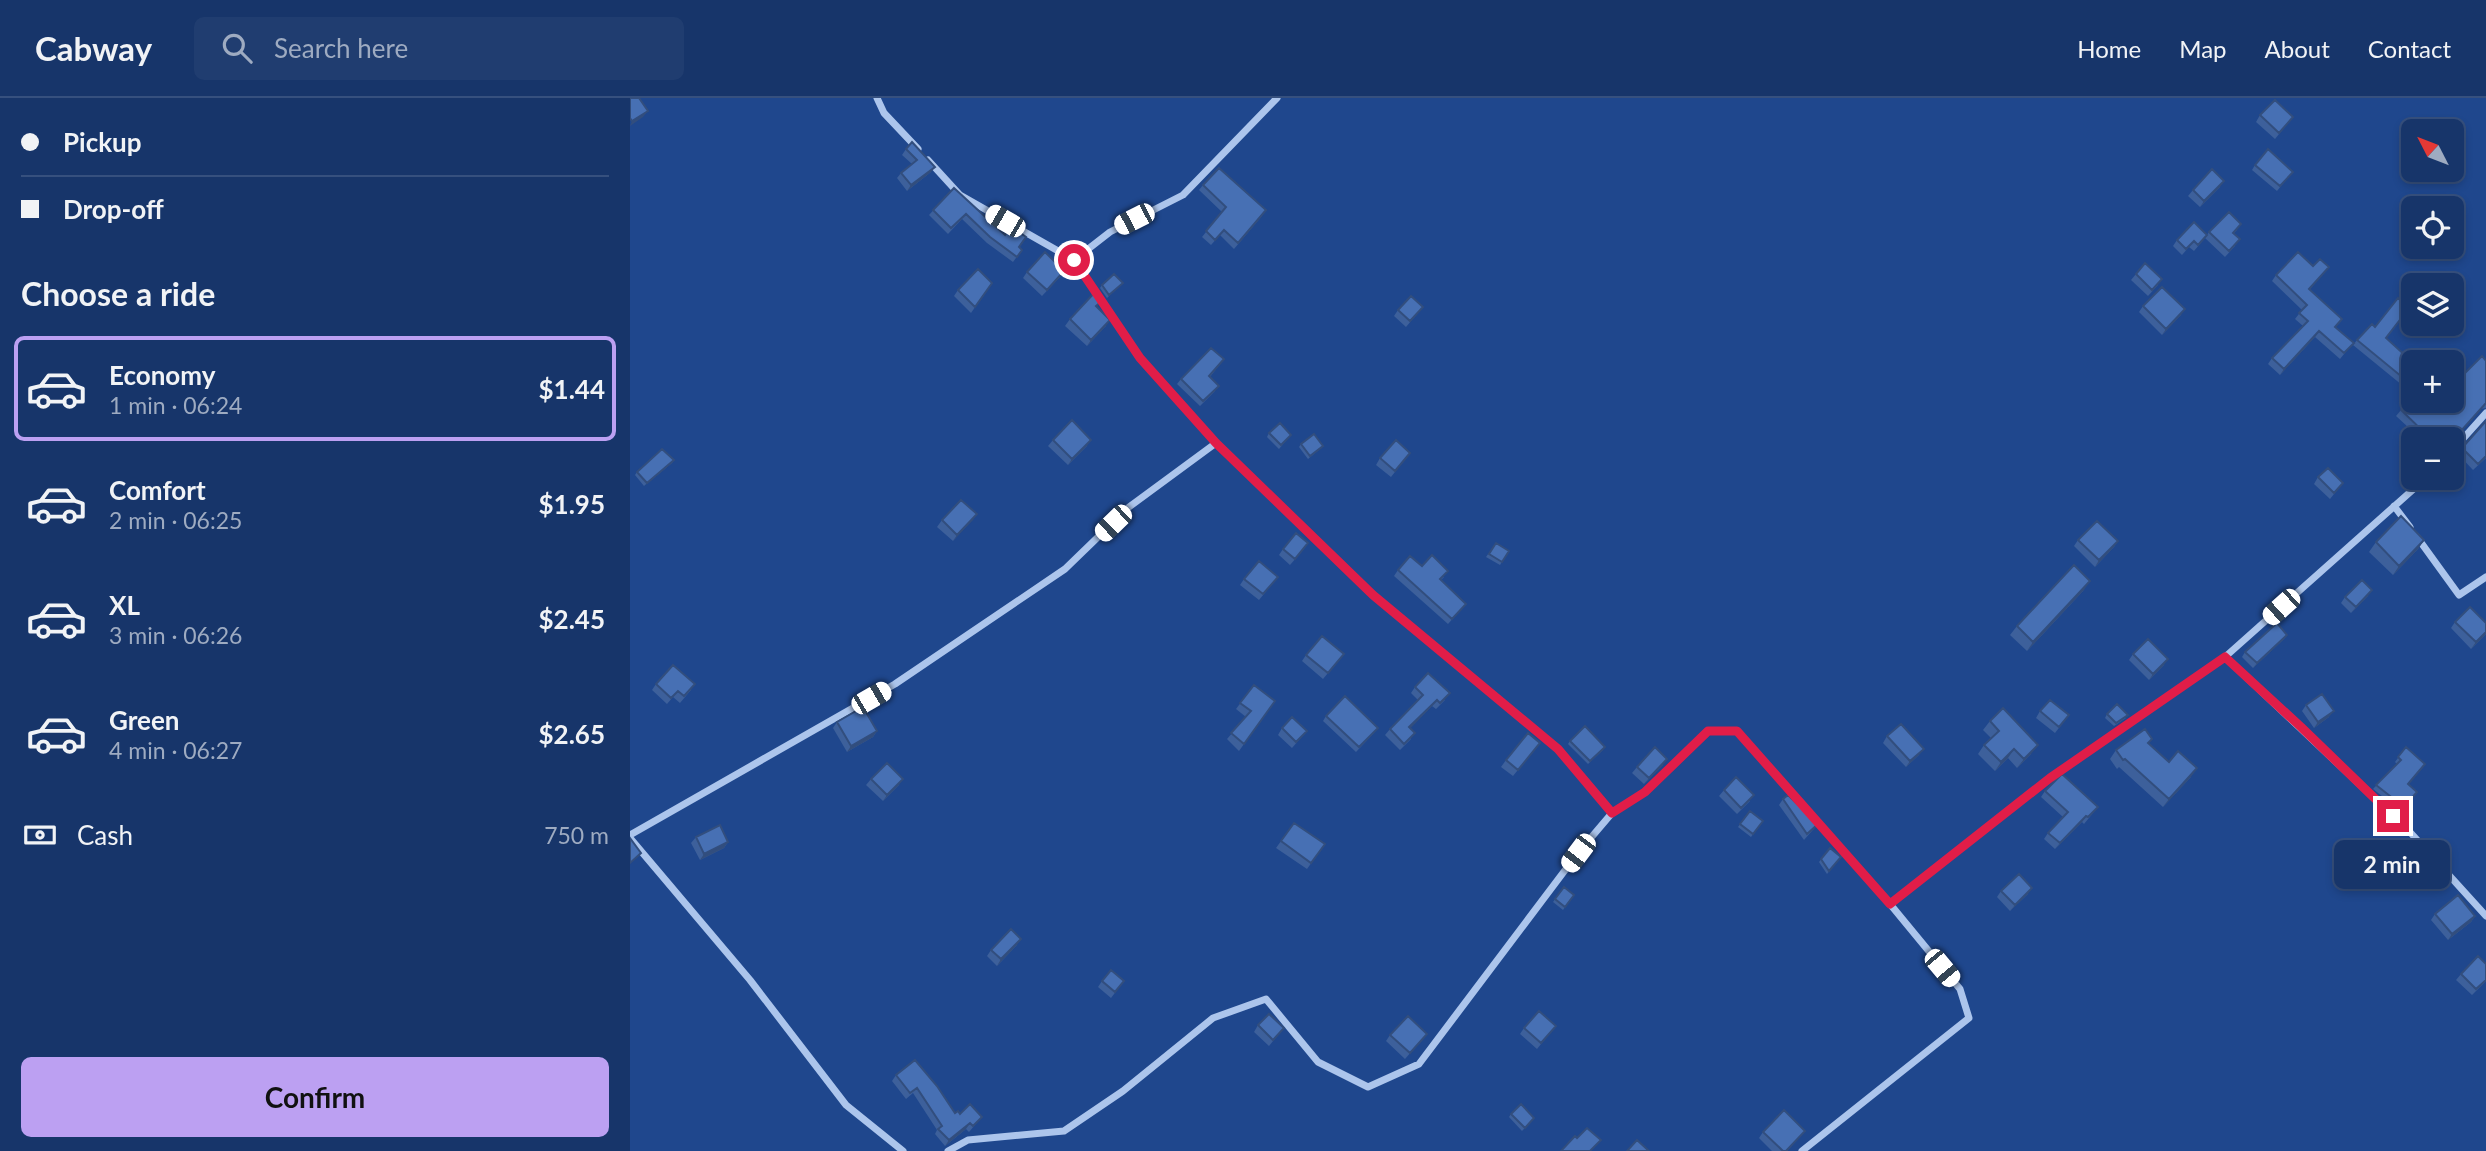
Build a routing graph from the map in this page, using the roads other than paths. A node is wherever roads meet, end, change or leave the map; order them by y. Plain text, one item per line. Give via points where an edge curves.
1 (877, 98) edge
2 (1277, 98) edge
3 (1074, 260) junction
4 (2486, 412) edge
5 (2464, 438) edge
6 (1216, 443) junction
7 (2412, 490) edge
8 (2394, 506) junction
9 (2486, 577) edge
10 (2225, 657) junction
11 (1612, 813) junction
12 (630, 836) edge
13 (1890, 904) junction
14 (2486, 916) edge
15 (903, 1151) edge
16 (948, 1151) edge
17 (1802, 1151) edge

1 - 3 street via 884,113 960,195
2 - 3 street via 1183,195 1110,232
3 - 6 street via 1140,358
4 - 5 street
6 - 11 street via 1373,595 1558,749
6 - 12 street via 1129,507 1065,569 895,684
7 - 8 street
8 - 9 street via 2459,595
8 - 10 street
10 - 13 street via 2050,778
10 - 14 street via 2409,831
11 - 13 street via 1645,792 1708,731 1737,731
11 - 16 street via 1419,1065 1368,1087 1318,1062 1266,999 1213,1018 1064,1132 968,1140
12 - 15 street via 846,1105
13 - 17 street via 1960,989 1969,1018

